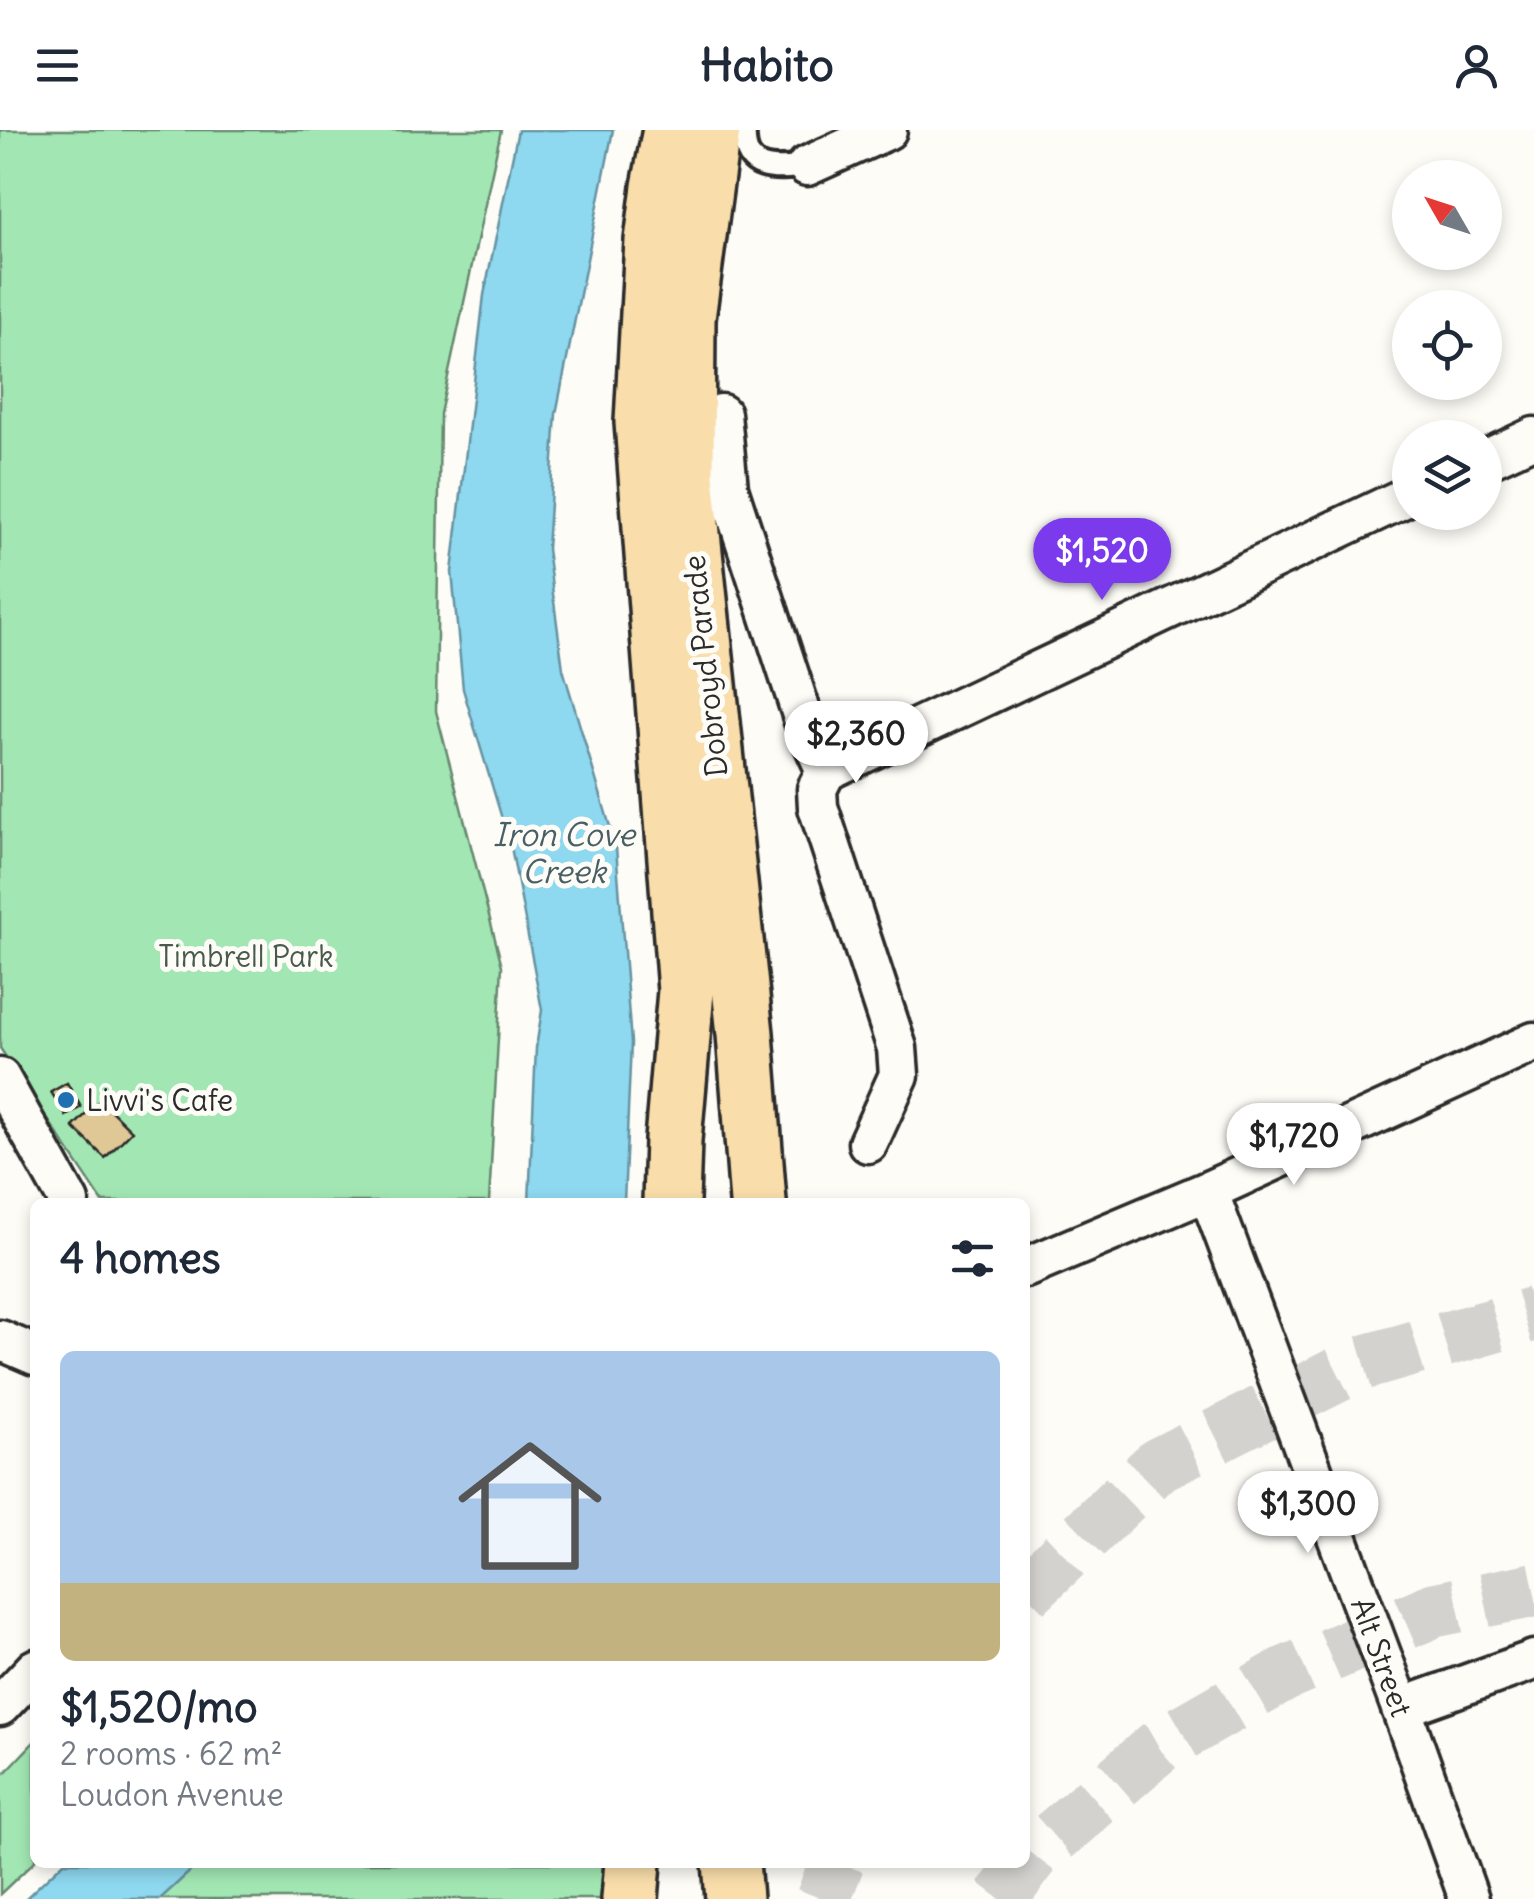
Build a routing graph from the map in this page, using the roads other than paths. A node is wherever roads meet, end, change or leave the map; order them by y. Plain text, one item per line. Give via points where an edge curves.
1 (671, 130) edge
2 (712, 130) edge
3 (746, 130) edge
4 (887, 130) edge
5 (806, 166) joint
6 (721, 414) dead end
7 (1534, 437) edge
8 (1502, 452) edge
9 (1392, 504) edge
10 (826, 771) junction
11 (686, 991) junction
12 (1534, 1042) edge
13 (0, 1078) edge
14 (868, 1143) dead end
15 (1208, 1191) junction
16 (67, 1198) edge
17 (671, 1198) edge
18 (708, 1198) edge
19 (758, 1198) edge
20 (1030, 1266) edge
21 (0, 1340) edge
22 (30, 1353) edge
23 (1534, 1660) edge
24 (30, 1674) edge
25 (0, 1706) edge
26 (1401, 1708) junction
27 (633, 1868) edge
28 (668, 1868) edge
29 (730, 1868) edge
30 (630, 1899) edge
31 (666, 1899) edge
32 (731, 1899) edge
33 (1470, 1899) edge

1 - 11 highway, Dobroyd Parade via 654,241 644,422
2 - 19 highway, Dobroyd Parade via 687,318 686,477
3 - 5 lane via 744,144 763,167
4 - 5 street
6 - 10 street, Dobroyd Parade via 728,488
7 - 8 street
9 - 10 street
10 - 14 street, Dobroyd Parade via 818,807 897,1048 899,1075
11 - 17 highway, Dobroyd Parade
11 - 18 highway via 707,1136
12 - 15 street
13 - 16 street
15 - 20 street
15 - 26 street, Alt Street
21 - 22 street
23 - 26 street
24 - 25 street
26 - 33 street, Alt Street
27 - 30 highway
28 - 31 highway
29 - 32 highway

